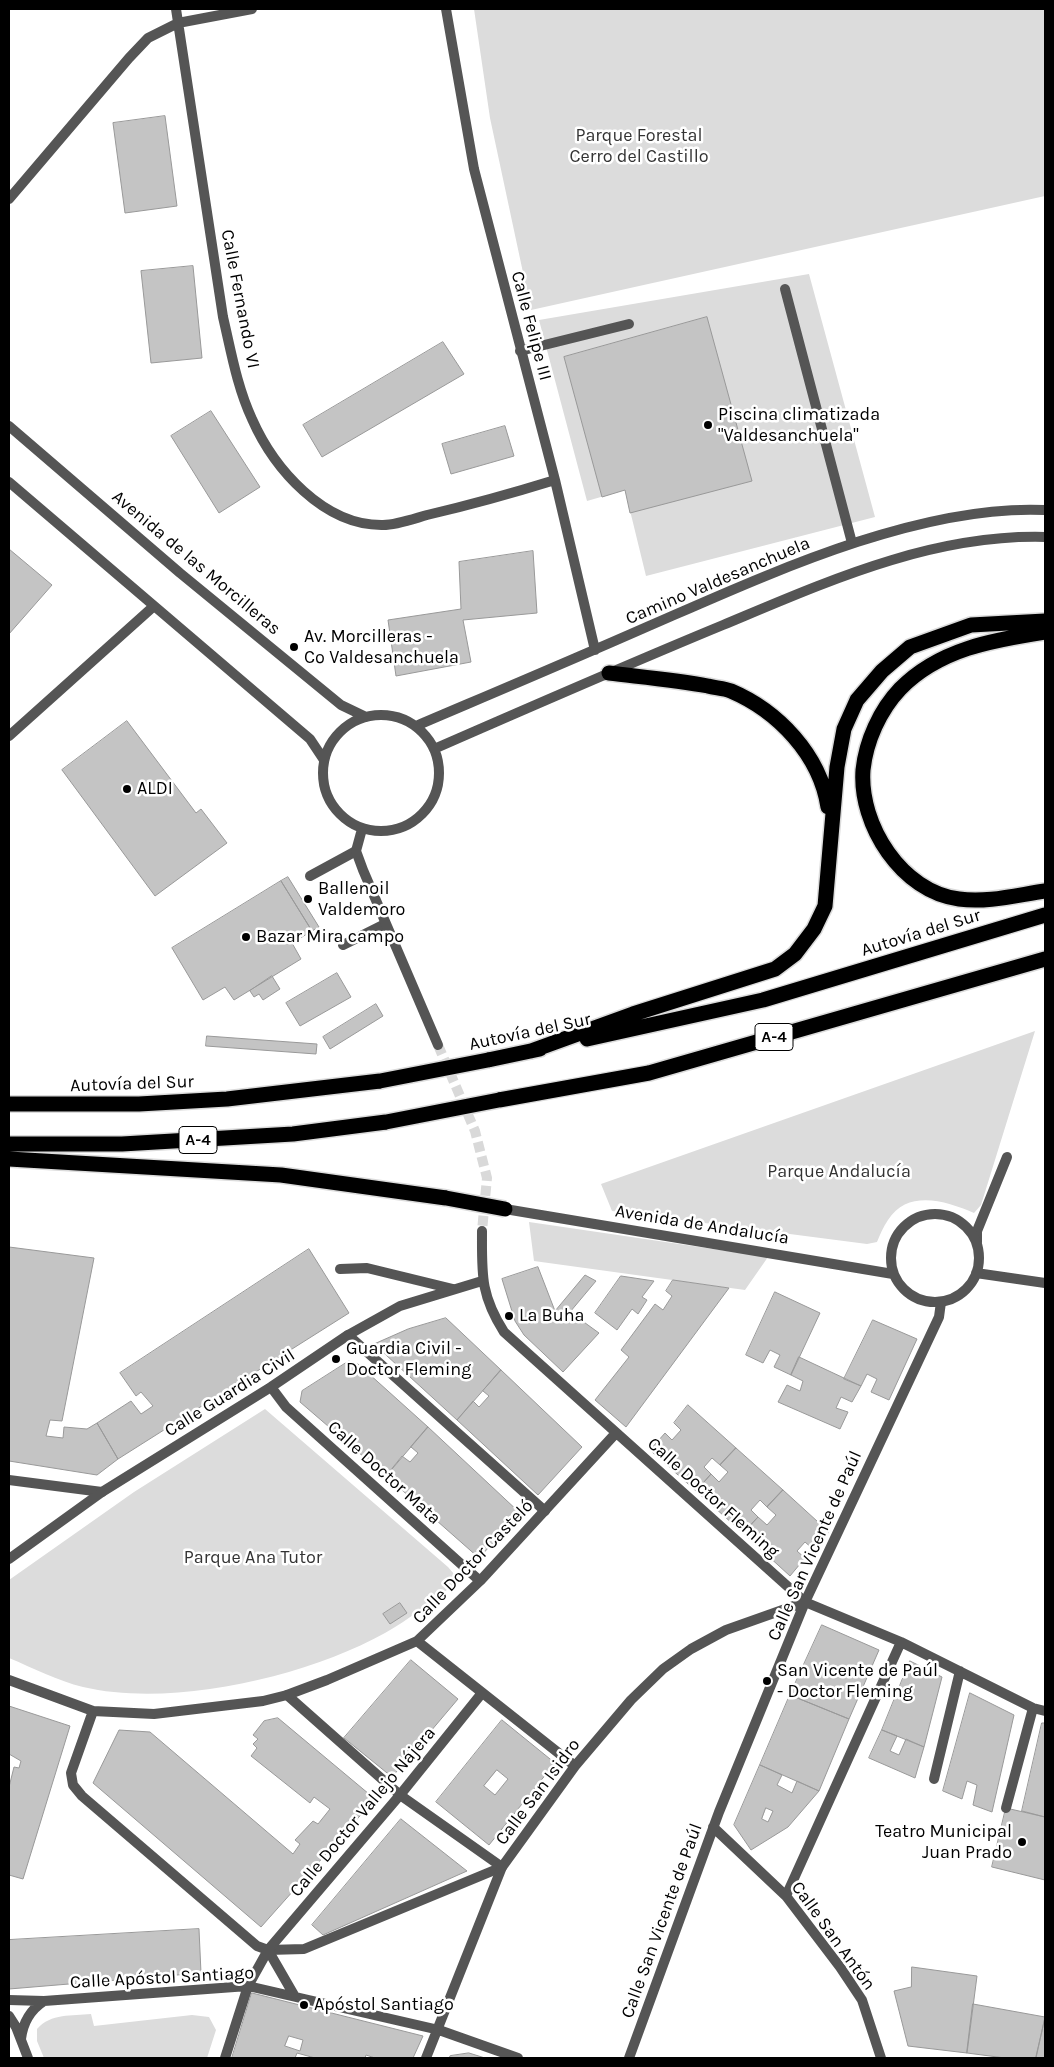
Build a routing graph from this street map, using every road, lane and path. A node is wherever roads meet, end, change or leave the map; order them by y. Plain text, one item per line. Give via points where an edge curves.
1 (176, 9) edge
2 (252, 9) edge
3 (446, 9) edge
4 (178, 23) junction
5 (9, 199) edge
6 (785, 289) dead end
7 (629, 324) dead end
8 (520, 351) junction
9 (9, 426) edge
10 (555, 480) junction
11 (9, 482) edge
12 (1045, 510) edge
13 (1045, 538) edge
14 (852, 543) junction
15 (154, 606) junction
16 (1045, 621) edge
17 (1045, 632) edge
18 (595, 650) junction
19 (609, 673) junction
20 (366, 717) junction
21 (416, 726) junction
22 (9, 736) edge
23 (434, 749) junction
24 (324, 760) junction
25 (830, 825) junction
26 (362, 829) junction
27 (356, 851) junction
28 (310, 876) dead end
29 (1045, 891) edge
30 (1045, 915) edge
31 (385, 924) junction
32 (343, 945) dead end
33 (1045, 959) edge
34 (438, 1045) tunnel mouth
35 (531, 1051) junction
36 (9, 1104) edge
37 (9, 1144) edge
38 (1007, 1157) dead end
39 (9, 1160) edge
40 (505, 1209) joint
41 (482, 1231) tunnel mouth
42 (976, 1242) junction
43 (340, 1269) dead end
44 (976, 1273) junction
45 (893, 1274) junction
46 (482, 1281) junction
47 (1045, 1283) edge
48 (453, 1289) junction
49 (941, 1302) junction
50 (348, 1335) junction
51 (271, 1387) junction
52 (616, 1433) junction
53 (9, 1480) edge
54 (102, 1492) junction
55 (545, 1512) junction
56 (9, 1559) edge
57 (480, 1581) junction
58 (805, 1602) junction
59 (418, 1641) junction
60 (901, 1642) junction
61 (960, 1671) junction
62 (9, 1680) edge
63 (482, 1693) junction
64 (287, 1695) junction
65 (1033, 1708) junction
66 (93, 1711) junction
67 (1045, 1711) edge
68 (576, 1766) junction
69 (934, 1779) dead end
70 (400, 1795) junction
71 (1006, 1808) dead end
72 (713, 1828) junction
73 (502, 1867) junction
74 (786, 1896) junction
75 (268, 1950) junction
76 (248, 1986) junction
77 (294, 1995) junction
78 (9, 2000) edge
79 (44, 2001) junction
80 (9, 2016) edge
81 (439, 2030) junction
82 (21, 2039) junction
83 (28, 2058) edge
84 (225, 2058) edge
85 (426, 2058) edge
86 (518, 2058) edge
87 (629, 2058) edge
88 (881, 2058) edge

1 - 4 street, Calle Fernando VI
2 - 4 street
3 - 8 street, Calle Felipe III via 474,169
4 - 5 street via 148,38
4 - 10 street, Calle Fernando VI via 223,317 234,366 252,419 274,455 305,492 326,510 353,522 367,524 385,525 479,503
6 - 14 street
7 - 8 street
8 - 10 street, Calle Felipe III
9 - 20 street, Avenida de las Morcilleras via 341,705
10 - 18 street, Calle Felipe III
11 - 15 street
12 - 14 street, Camino Valdesanchuela via 985,513 948,519
13 - 19 street via 1026,537 954,546 876,563
14 - 18 street, Camino Valdesanchuela
15 - 22 street
15 - 24 street via 310,739
16 - 25 highway via 971,625 910,647 882,671 858,700 844,730
17 - 29 highway via 991,640 958,650 921,672 900,689 885,708 869,740 863,772 867,808 878,834 892,859 913,880 957,899 980,900
18 - 21 street, Camino Valdesanchuela
19 - 23 street
19 - 25 highway via 730,690 760,708 784,727 810,756 825,791
20 - 21 street via 400,718
20 - 24 street via 340,733
21 - 23 street
23 - 26 street via 439,768 438,787 430,805 417,819 400,829 381,832
24 - 26 street via 326,794 334,809
25 - 35 highway via 830,870 825,906 814,929 788,959 775,968
26 - 27 street
27 - 28 street
27 - 31 street
30 - 35 highway, Autovía del Sur / A-4 via 763,1000
31 - 32 street
31 - 34 street
33 - 37 highway, A-4, bridge via 649,1073 386,1122 293,1134 122,1144
35 - 36 highway, Autovía del Sur / A-4, bridge via 380,1081 227,1099 139,1104
38 - 42 street
39 - 40 highway, bridge via 281,1175
40 - 45 street, Avenida de Andalucía
41 - 46 street, Calle Doctor Fleming
42 - 44 street via 979,1257
42 - 45 street via 964,1224 949,1215 933,1213 918,1216 899,1232 892,1246
43 - 48 street via 367,1268
44 - 47 street
44 - 49 street via 961,1294
45 - 49 street via 904,1290 918,1299
46 - 48 street, Calle Guardia Civil
46 - 52 street, Calle Doctor Fleming via 493,1315 504,1332
48 - 50 street, Calle Guardia Civil via 400,1306
49 - 58 street, Calle San Vicente de Paúl via 938,1317
50 - 51 street, Calle Guardia Civil
50 - 55 street
51 - 54 street, Calle Guardia Civil
51 - 57 street, Calle Doctor Mata via 286,1408
52 - 55 street, Calle Doctor Casteló
52 - 58 street, Calle Doctor Fleming
53 - 54 street
54 - 56 street, Calle Guardia Civil
55 - 57 street, Calle Doctor Casteló
57 - 59 street, Calle Doctor Casteló
58 - 60 street, Calle Doctor Fleming
58 - 68 street, Calle San Isidro via 726,1630 663,1669
58 - 72 street, Calle San Vicente de Paúl
59 - 63 street
59 - 64 street, Calle Doctor Casteló
60 - 61 street, Calle Doctor Fleming
60 - 74 street
61 - 65 street, Calle Doctor Fleming
61 - 69 street
62 - 66 street, Calle Doctor Casteló
63 - 68 street
63 - 70 street, Calle Doctor Vallejo Nájera
64 - 66 street, Calle Doctor Casteló via 154,1714
64 - 70 street
65 - 67 street, Calle Doctor Fleming
65 - 71 street
66 - 75 street via 71,1772 73,1785 257,1946
68 - 73 street, Calle San Isidro
70 - 73 street
70 - 75 street, Calle Doctor Vallejo Nájera
72 - 74 street, Calle San Antón
72 - 87 street, Calle San Vicente de Paúl
73 - 75 street, Calle San Isidro via 304,1950
73 - 81 street
74 - 88 street, Calle San Antón via 862,2000
75 - 76 street, Calle Doctor Vallejo Nájera
75 - 77 street
76 - 77 street, Calle Apóstol Santiago
76 - 79 street, Calle Apóstol Santiago
76 - 84 street, Calle Doctor Vallejo Nájera
77 - 81 street, Calle Apóstol Santiago
78 - 79 street, Calle Apóstol Santiago
79 - 82 street via 24,2022
80 - 82 street
81 - 85 street
81 - 86 street, Calle Apóstol Santiago
82 - 83 street

